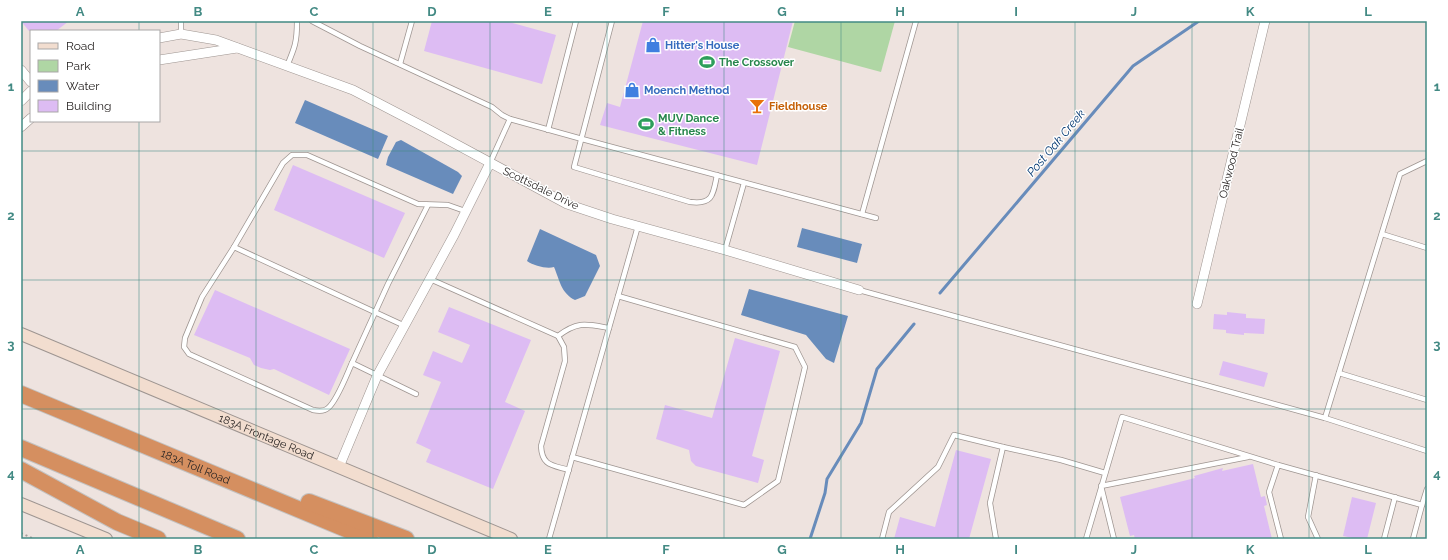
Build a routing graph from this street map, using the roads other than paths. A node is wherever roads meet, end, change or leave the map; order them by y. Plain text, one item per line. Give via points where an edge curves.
1 (182, 21) edge
2 (297, 21) edge
3 (312, 21) edge
4 (412, 21) edge
5 (576, 21) edge
6 (612, 21) edge
7 (916, 21) edge
8 (1265, 21) edge
9 (180, 34) junction
10 (160, 38) edge
11 (238, 48) junction
12 (160, 60) edge
13 (400, 64) junction
14 (287, 66) junction
15 (21, 70) edge
16 (30, 81) edge
17 (30, 92) edge
18 (21, 102) edge
19 (30, 119) edge
20 (510, 119) junction
21 (21, 127) edge
22 (548, 130) junction
23 (582, 139) junction
24 (1427, 161) edge
25 (490, 163) junction
26 (717, 176) junction
27 (744, 183) junction
28 (428, 205) junction
29 (465, 211) junction
30 (862, 214) junction
31 (876, 218) dead end
32 (638, 226) junction
33 (1382, 234) junction
34 (234, 247) junction
35 (1427, 248) edge
36 (725, 250) junction
37 (430, 279) junction
38 (859, 290) joint
39 (618, 296) junction
40 (1197, 304) dead end
41 (376, 311) junction
42 (405, 326) junction
43 (609, 328) junction
44 (21, 334) edge
45 (558, 336) junction
46 (352, 363) junction
47 (1339, 373) junction
48 (377, 376) junction
49 (21, 394) edge
50 (416, 394) dead end
51 (1427, 400) edge
52 (1325, 418) junction
53 (1003, 447) junction
54 (21, 448) edge
55 (1427, 452) edge
56 (1250, 456) junction
57 (572, 457) junction
58 (1278, 465) junction
59 (339, 467) junction
60 (21, 470) edge
61 (205, 470) junction
62 (569, 470) junction
63 (1105, 473) junction
64 (1316, 476) junction
65 (1101, 486) junction
66 (1427, 489) edge
67 (1395, 497) junction
68 (21, 504) edge
69 (1422, 504) junction
70 (106, 539) edge
71 (158, 539) edge
72 (237, 539) edge
73 (370, 539) edge
74 (406, 539) edge
75 (511, 539) edge
76 (549, 539) edge
77 (882, 539) edge
78 (996, 539) edge
79 (1086, 539) edge
80 (1114, 539) edge
81 (1280, 539) edge
82 (1318, 539) edge
83 (1384, 539) edge
84 (1413, 539) edge

1 - 9 lane
2 - 14 lane via 296,44
3 - 13 lane
4 - 13 lane
5 - 22 lane
6 - 23 lane
7 - 30 lane
8 - 40 street, Oakwood Trail
9 - 10 street, Scottsdale Drive
9 - 11 street, Scottsdale Drive via 216,40
11 - 12 street, Scottsdale Drive
11 - 14 street, Scottsdale Drive
13 - 20 lane via 492,106
14 - 25 street, Scottsdale Drive via 353,90
15 - 16 street
17 - 18 street
19 - 21 street
20 - 22 lane
20 - 25 lane
22 - 23 lane
23 - 26 lane
23 - 26 lane via 574,167 690,202 700,204 708,200 714,193
24 - 33 lane via 1400,174
25 - 29 street
25 - 32 street, Scottsdale Drive via 567,204
26 - 27 lane
27 - 30 lane
27 - 36 lane
28 - 29 lane via 448,205
28 - 34 lane via 418,204 307,155 292,155 283,163
28 - 41 lane
29 - 37 street
30 - 31 lane
32 - 36 street, Scottsdale Drive
32 - 39 lane
33 - 35 lane
33 - 47 lane
34 - 41 lane
34 - 46 lane via 199,304 185,338 184,347 189,354 313,410 321,411 328,409 335,399
36 - 38 street, Scottsdale Drive
37 - 42 street
37 - 45 lane
38 - 52 lane
39 - 43 lane
39 - 57 lane via 794,347 805,367 778,481 744,505
41 - 42 lane
41 - 46 lane
42 - 48 street
43 - 45 lane via 584,324 569,328
43 - 57 lane
44 - 59 main road, 183A Frontage Road
45 - 62 lane via 564,347 565,361 541,446 541,456 549,464
46 - 48 lane
47 - 51 lane
47 - 52 lane
48 - 50 lane
48 - 59 street
49 - 61 highway, 183A Toll Road
52 - 55 lane
53 - 63 lane
53 - 77 lane via 954,435 938,467 889,512
53 - 78 lane via 990,503
54 - 72 highway
56 - 58 lane
56 - 63 lane via 1122,417
56 - 65 lane
57 - 62 lane
58 - 64 lane
58 - 81 lane via 1269,492
59 - 75 main road, 183A Frontage Road
60 - 71 highway via 117,522
61 - 73 highway, 183A Toll Road
61 - 74 highway via 281,491
62 - 76 lane
63 - 65 lane
64 - 67 lane
64 - 82 lane via 1308,517
65 - 79 lane
65 - 80 lane
66 - 69 lane
67 - 69 lane
67 - 83 lane
68 - 70 main road
69 - 84 lane

